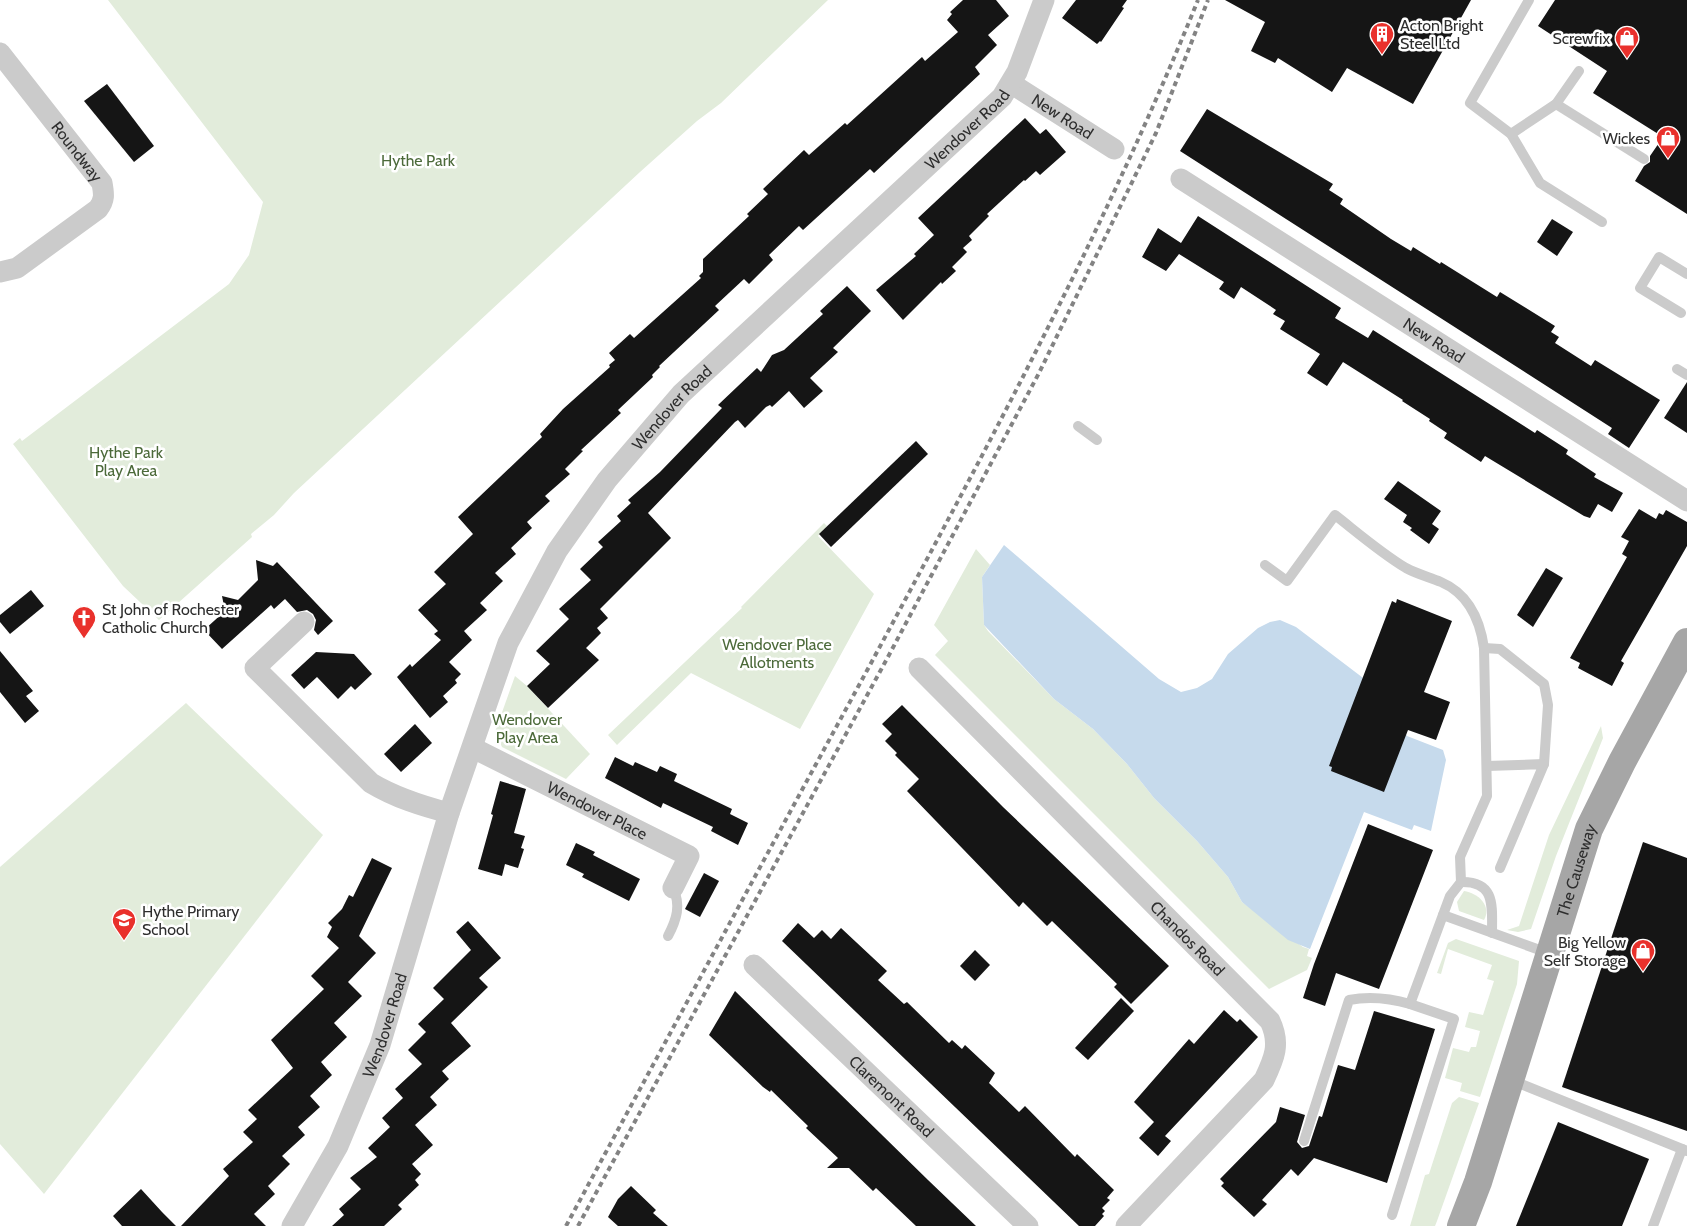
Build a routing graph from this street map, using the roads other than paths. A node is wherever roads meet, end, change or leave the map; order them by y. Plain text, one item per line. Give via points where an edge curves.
1 (1044, 0) edge
2 (1529, 0) edge
3 (0, 53) edge
4 (1579, 71) dead end
5 (1012, 84) junction
6 (1556, 104) junction
7 (1511, 134) junction
8 (1114, 149) dead end
9 (1644, 159) dead end
10 (1181, 179) dead end
11 (1602, 222) dead end
12 (0, 272) edge
13 (1687, 274) edge
14 (1681, 313) dead end
15 (1677, 369) dead end
16 (1687, 375) edge
17 (1078, 426) dead end
18 (1097, 440) dead end
19 (1687, 501) edge
20 (1265, 565) dead end
21 (304, 622) dead end
22 (1687, 642) edge
23 (1484, 648) junction
24 (919, 668) dead end
25 (473, 748) junction
26 (1544, 764) junction
27 (1487, 766) junction
28 (449, 813) junction
29 (1500, 868) dead end
30 (1461, 882) junction
31 (673, 888) joint
32 (1443, 915) junction
33 (1492, 933) junction
34 (668, 936) dead end
35 (1548, 953) junction
36 (754, 965) dead end
37 (1410, 1004) junction
38 (1510, 1080) junction
39 (1304, 1141) dead end
40 (1684, 1150) edge
41 (1392, 1215) dead end
42 (292, 1226) edge
43 (1028, 1226) edge
44 (1126, 1226) edge
45 (1461, 1226) edge
46 (1653, 1226) edge

1 - 5 street
2 - 7 lane via 1470,104
3 - 12 street, Roundway via 102,183 104,194 98,210 17,268
4 - 6 lane
5 - 8 street, New Road
5 - 25 street, Wendover Road via 1002,97 681,394 607,480 557,551 508,643
6 - 7 lane
6 - 9 lane
7 - 11 lane via 1540,183
10 - 19 street, New Road
13 - 14 lane via 1659,257 1640,288
15 - 16 lane
17 - 18 lane
20 - 23 lane via 1287,581 1335,516 1404,567 1458,592 1473,610 1481,628
21 - 28 street via 255,668 371,782 396,796
22 - 35 main road, The Causeway via 1589,829
23 - 26 lane via 1500,648 1544,684 1548,705
23 - 27 lane
24 - 44 street, Chandos Road via 1270,1021 1276,1032 1274,1059 1264,1080
25 - 28 street, Wendover Road
25 - 31 street, Wendover Place via 689,856
26 - 27 lane
26 - 29 lane
27 - 30 lane via 1487,796 1460,857
28 - 42 street, Wendover Road via 380,1045 338,1146
30 - 32 lane
30 - 33 lane via 1472,882 1486,889 1490,896
31 - 34 lane via 679,901
32 - 33 lane
32 - 37 lane
33 - 35 lane
35 - 38 main road, The Causeway
36 - 43 street, Claremont Road
37 - 39 lane via 1390,998 1349,1000
37 - 41 lane via 1454,1019
38 - 40 lane
38 - 45 main road, The Causeway
40 - 46 lane

